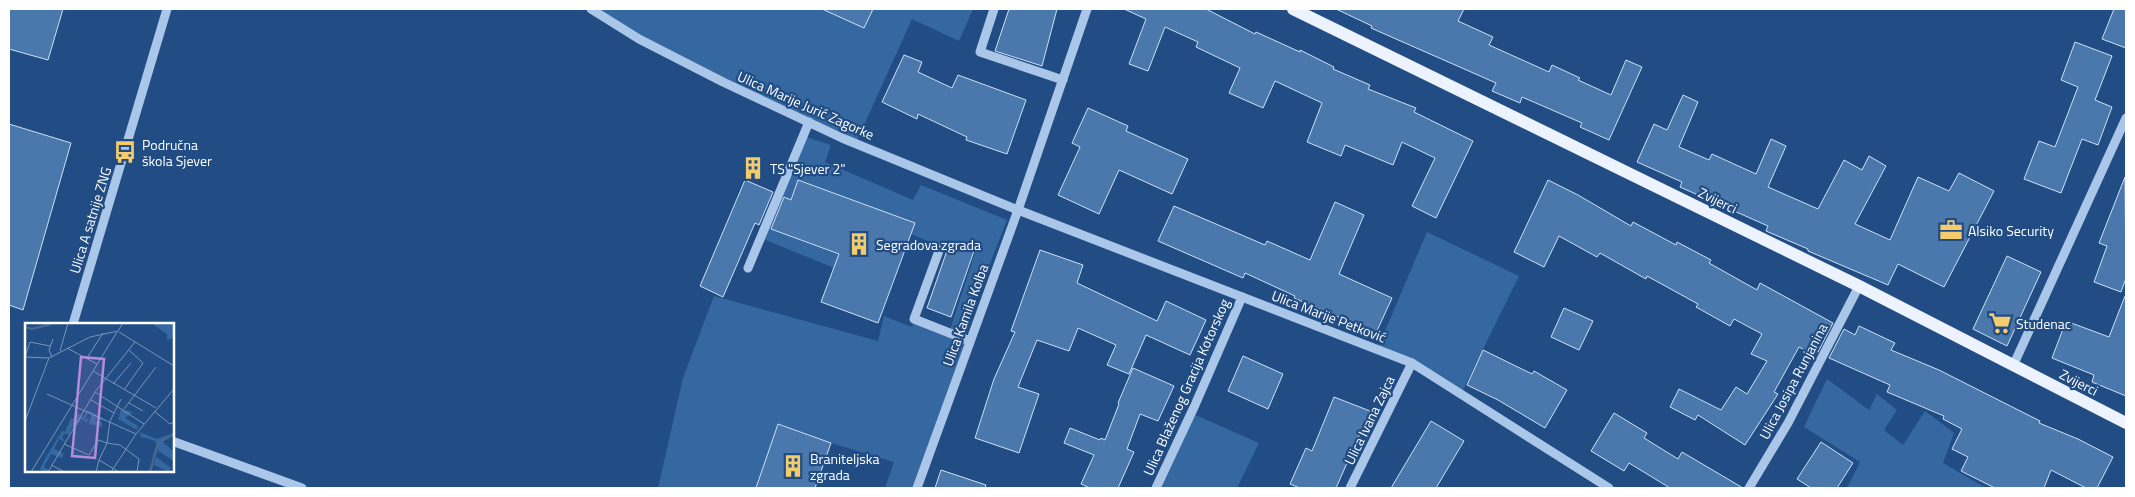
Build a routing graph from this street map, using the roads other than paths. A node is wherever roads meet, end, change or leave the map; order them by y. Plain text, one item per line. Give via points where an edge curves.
1 (167, 9) edge
2 (994, 9) edge
3 (1087, 9) edge
4 (1293, 9) edge
5 (595, 10) edge
6 (1063, 80) junction
7 (809, 122) junction
8 (2125, 123) edge
9 (1018, 210) junction
10 (940, 248) dead end
11 (748, 268) dead end
12 (1859, 286) junction
13 (1242, 297) junction
14 (73, 323) edge
15 (970, 341) junction
16 (1412, 363) junction
17 (2013, 366) junction
18 (2126, 423) edge
19 (174, 442) edge
20 (302, 488) edge
21 (916, 488) edge
22 (1156, 488) edge
23 (1350, 488) edge
24 (1609, 488) edge
25 (1749, 488) edge

1 - 14 street, Ulica A satnije ZNG
2 - 6 street via 980,52
3 - 6 street, Ulica Kamila Kolba
4 - 12 main road, Zvijerci
5 - 7 street, Ulica Marije Jurić Zagorke via 639,39
6 - 9 street, Ulica Kamila Kolba
7 - 9 street, Ulica Marije Jurić Zagorke
7 - 11 street
8 - 17 street
9 - 13 street, Ulica Marije Petković
9 - 15 street, Ulica Kamila Kolba
10 - 15 street via 914,320
12 - 17 main road, Zvijerci
12 - 25 street, Ulica Josipa Runjanina via 1788,423
13 - 16 street, Ulica Marije Petković
13 - 22 street, Ulica Blaženog Gracija Kotorskog
15 - 21 street, Ulica Kamila Kolba
16 - 23 street, Ulica Ivana Zajca
16 - 24 street, Ulica Marije Petković
17 - 18 main road, Zvijerci
19 - 20 street

